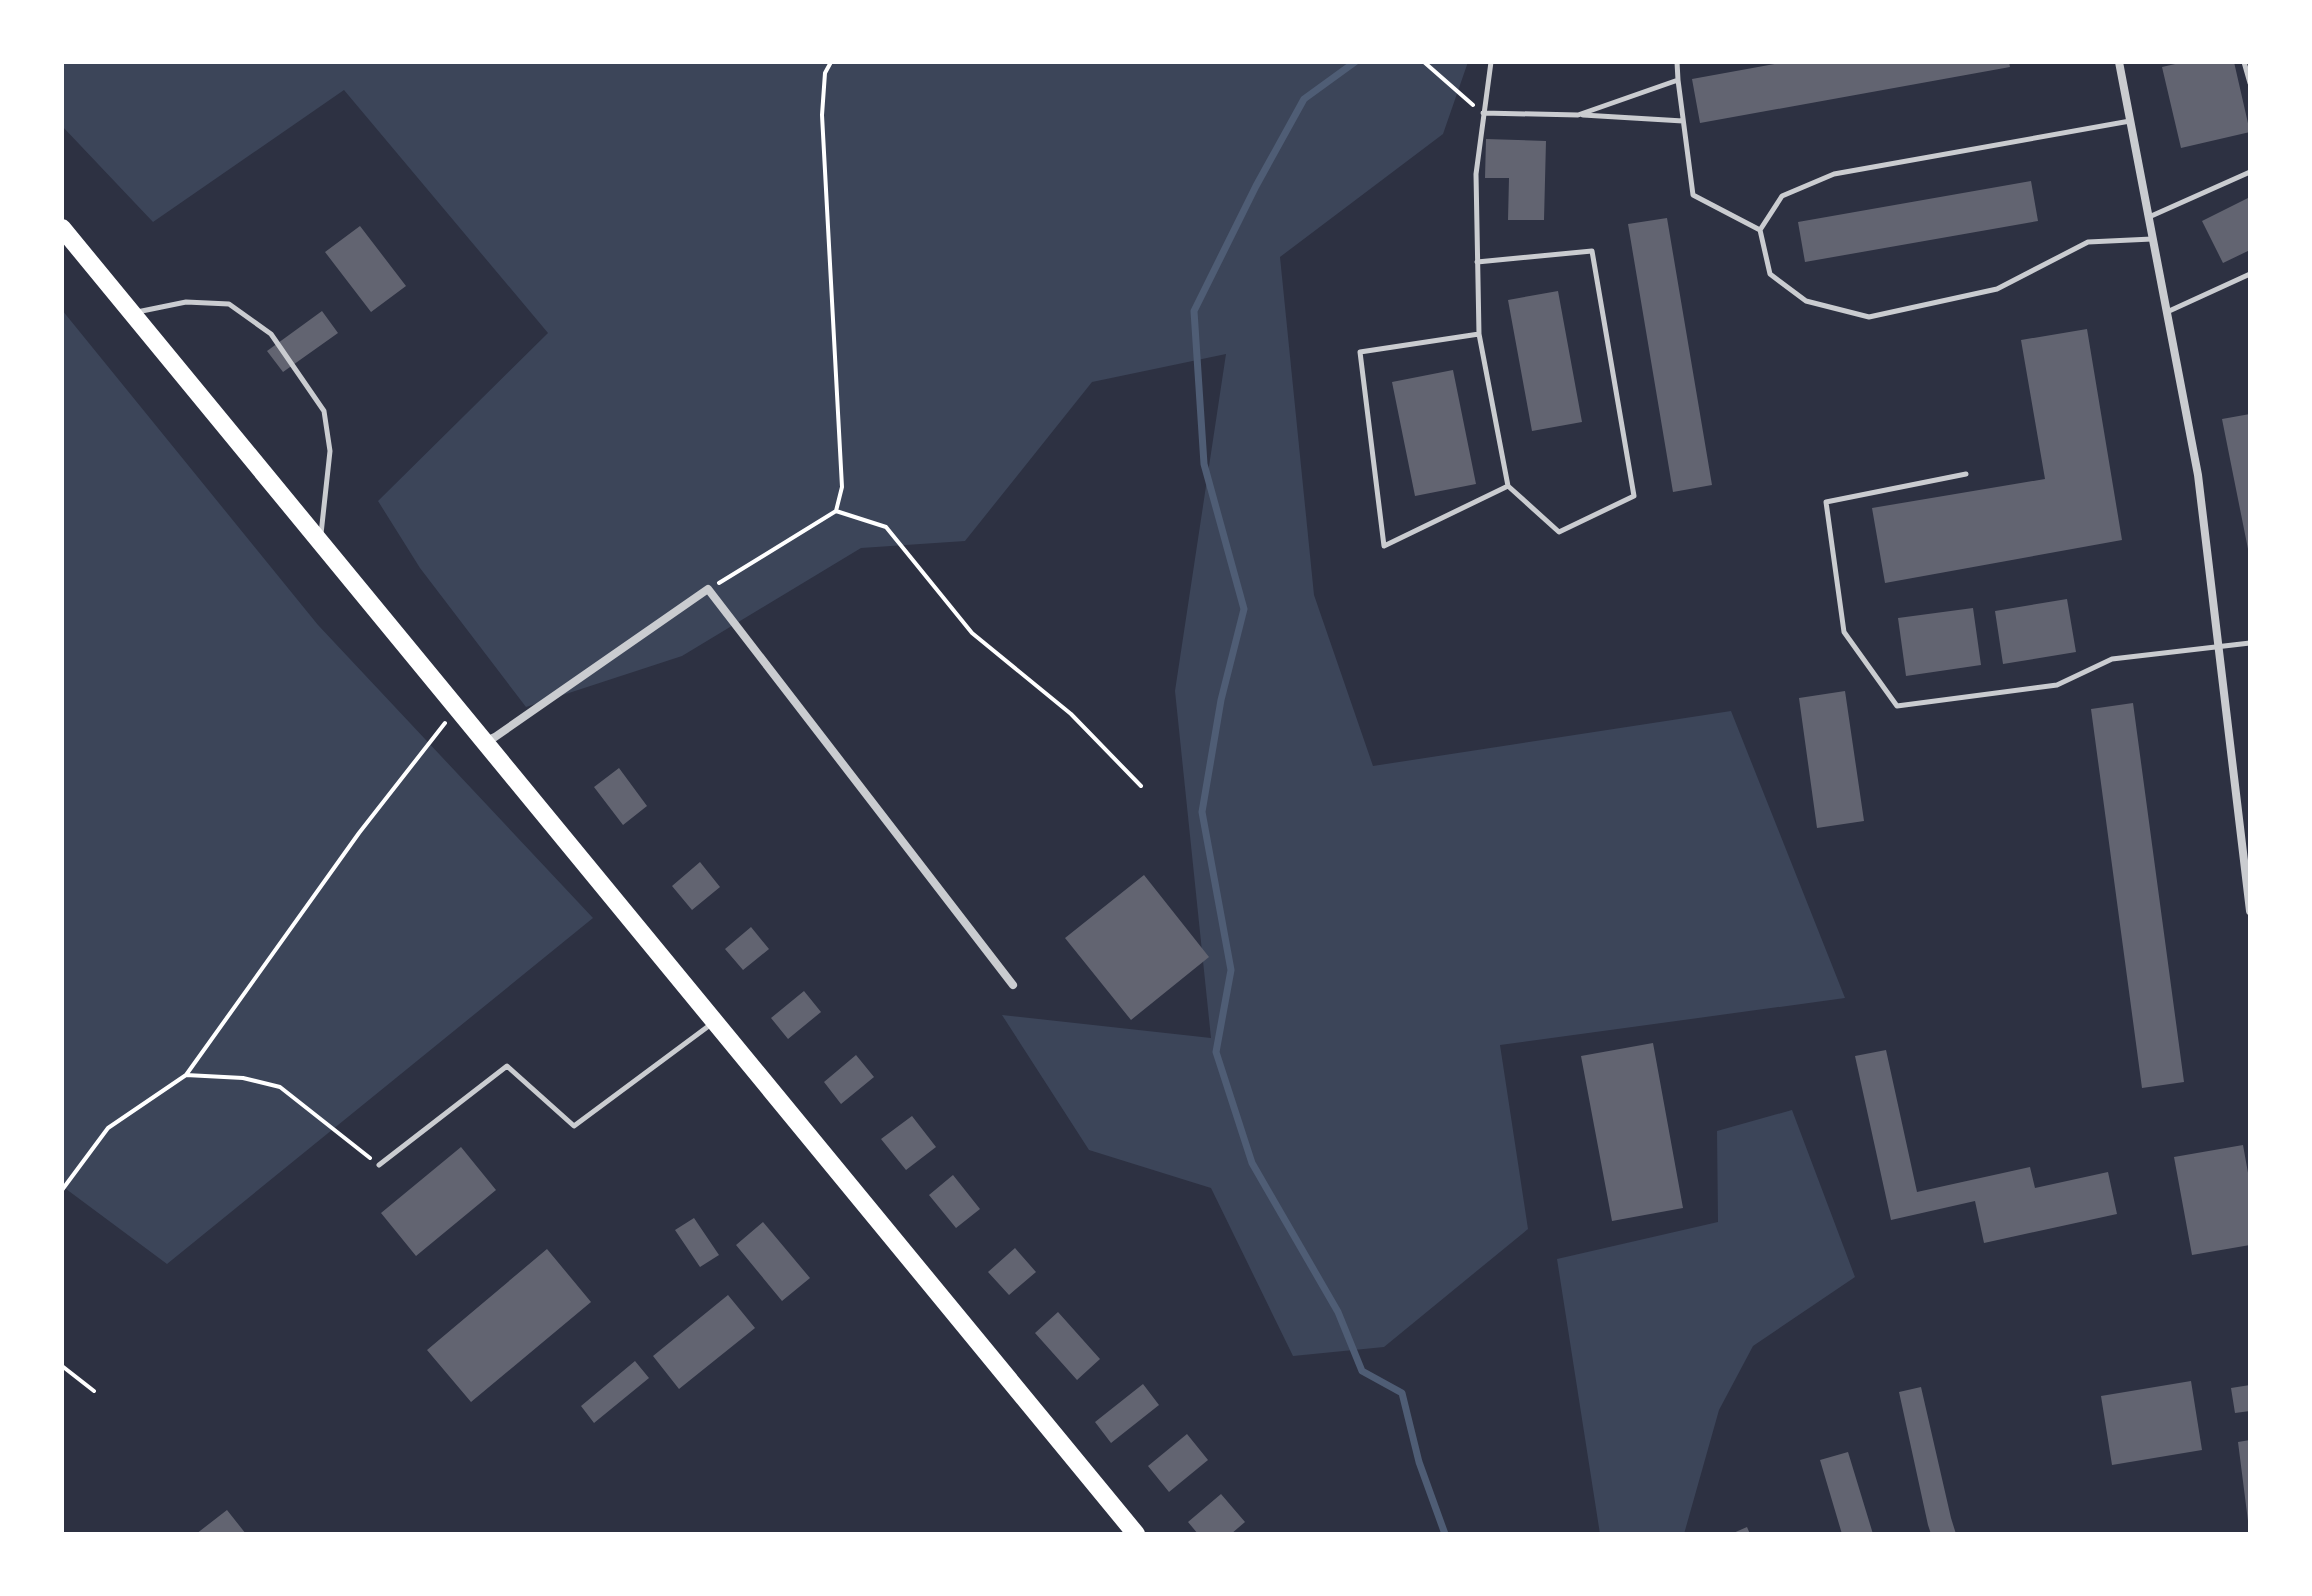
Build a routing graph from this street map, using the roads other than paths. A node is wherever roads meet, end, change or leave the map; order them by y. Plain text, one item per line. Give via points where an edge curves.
1 (1491, 62) edge
2 (1677, 62) edge
3 (2121, 62) edge
4 (2244, 62) edge
5 (1678, 80) junction
6 (2250, 83) edge
7 (1483, 113) junction
8 (1578, 115) junction
9 (1683, 121) junction
10 (2131, 121) junction
11 (2250, 172) edge
12 (2149, 217) junction
13 (62, 228) edge
14 (1760, 230) junction
15 (2153, 239) junction
16 (1477, 262) junction
17 (2250, 274) edge
18 (2167, 312) junction
19 (132, 313) junction
20 (1479, 334) junction
21 (1966, 474) dead end
22 (1508, 486) junction
23 (320, 543) junction
24 (2250, 643) edge
25 (2219, 648) junction
26 (483, 742) junction
27 (2250, 911) edge
28 (1013, 985) dead end
29 (714, 1022) junction
30 (379, 1165) road end
31 (1136, 1534) edge

1 - 7 lane
2 - 5 lane
3 - 10 street
4 - 6 lane
5 - 8 lane
5 - 9 lane
7 - 8 lane
7 - 16 lane via 1476,174
8 - 9 lane
9 - 14 lane via 1693,195
10 - 12 street
10 - 14 lane via 1834,174 1782,196
11 - 12 lane
12 - 15 street
13 - 19 main road
14 - 15 lane via 1770,274 1806,301 1869,317 1997,289 2088,242
15 - 18 street
16 - 20 lane
16 - 22 lane via 1592,251 1634,496 1559,532
17 - 18 lane
18 - 25 street via 2198,475
19 - 23 main road
19 - 23 lane via 186,302 229,304 271,334 324,411 330,451
20 - 22 lane
20 - 22 lane via 1360,352 1384,546
21 - 25 lane via 1826,502 1844,632 1897,706 2057,685 2112,659
23 - 26 main road
24 - 25 lane
25 - 27 street
26 - 28 street via 708,589
26 - 29 main road
29 - 30 lane via 574,1126 507,1066
29 - 31 main road

